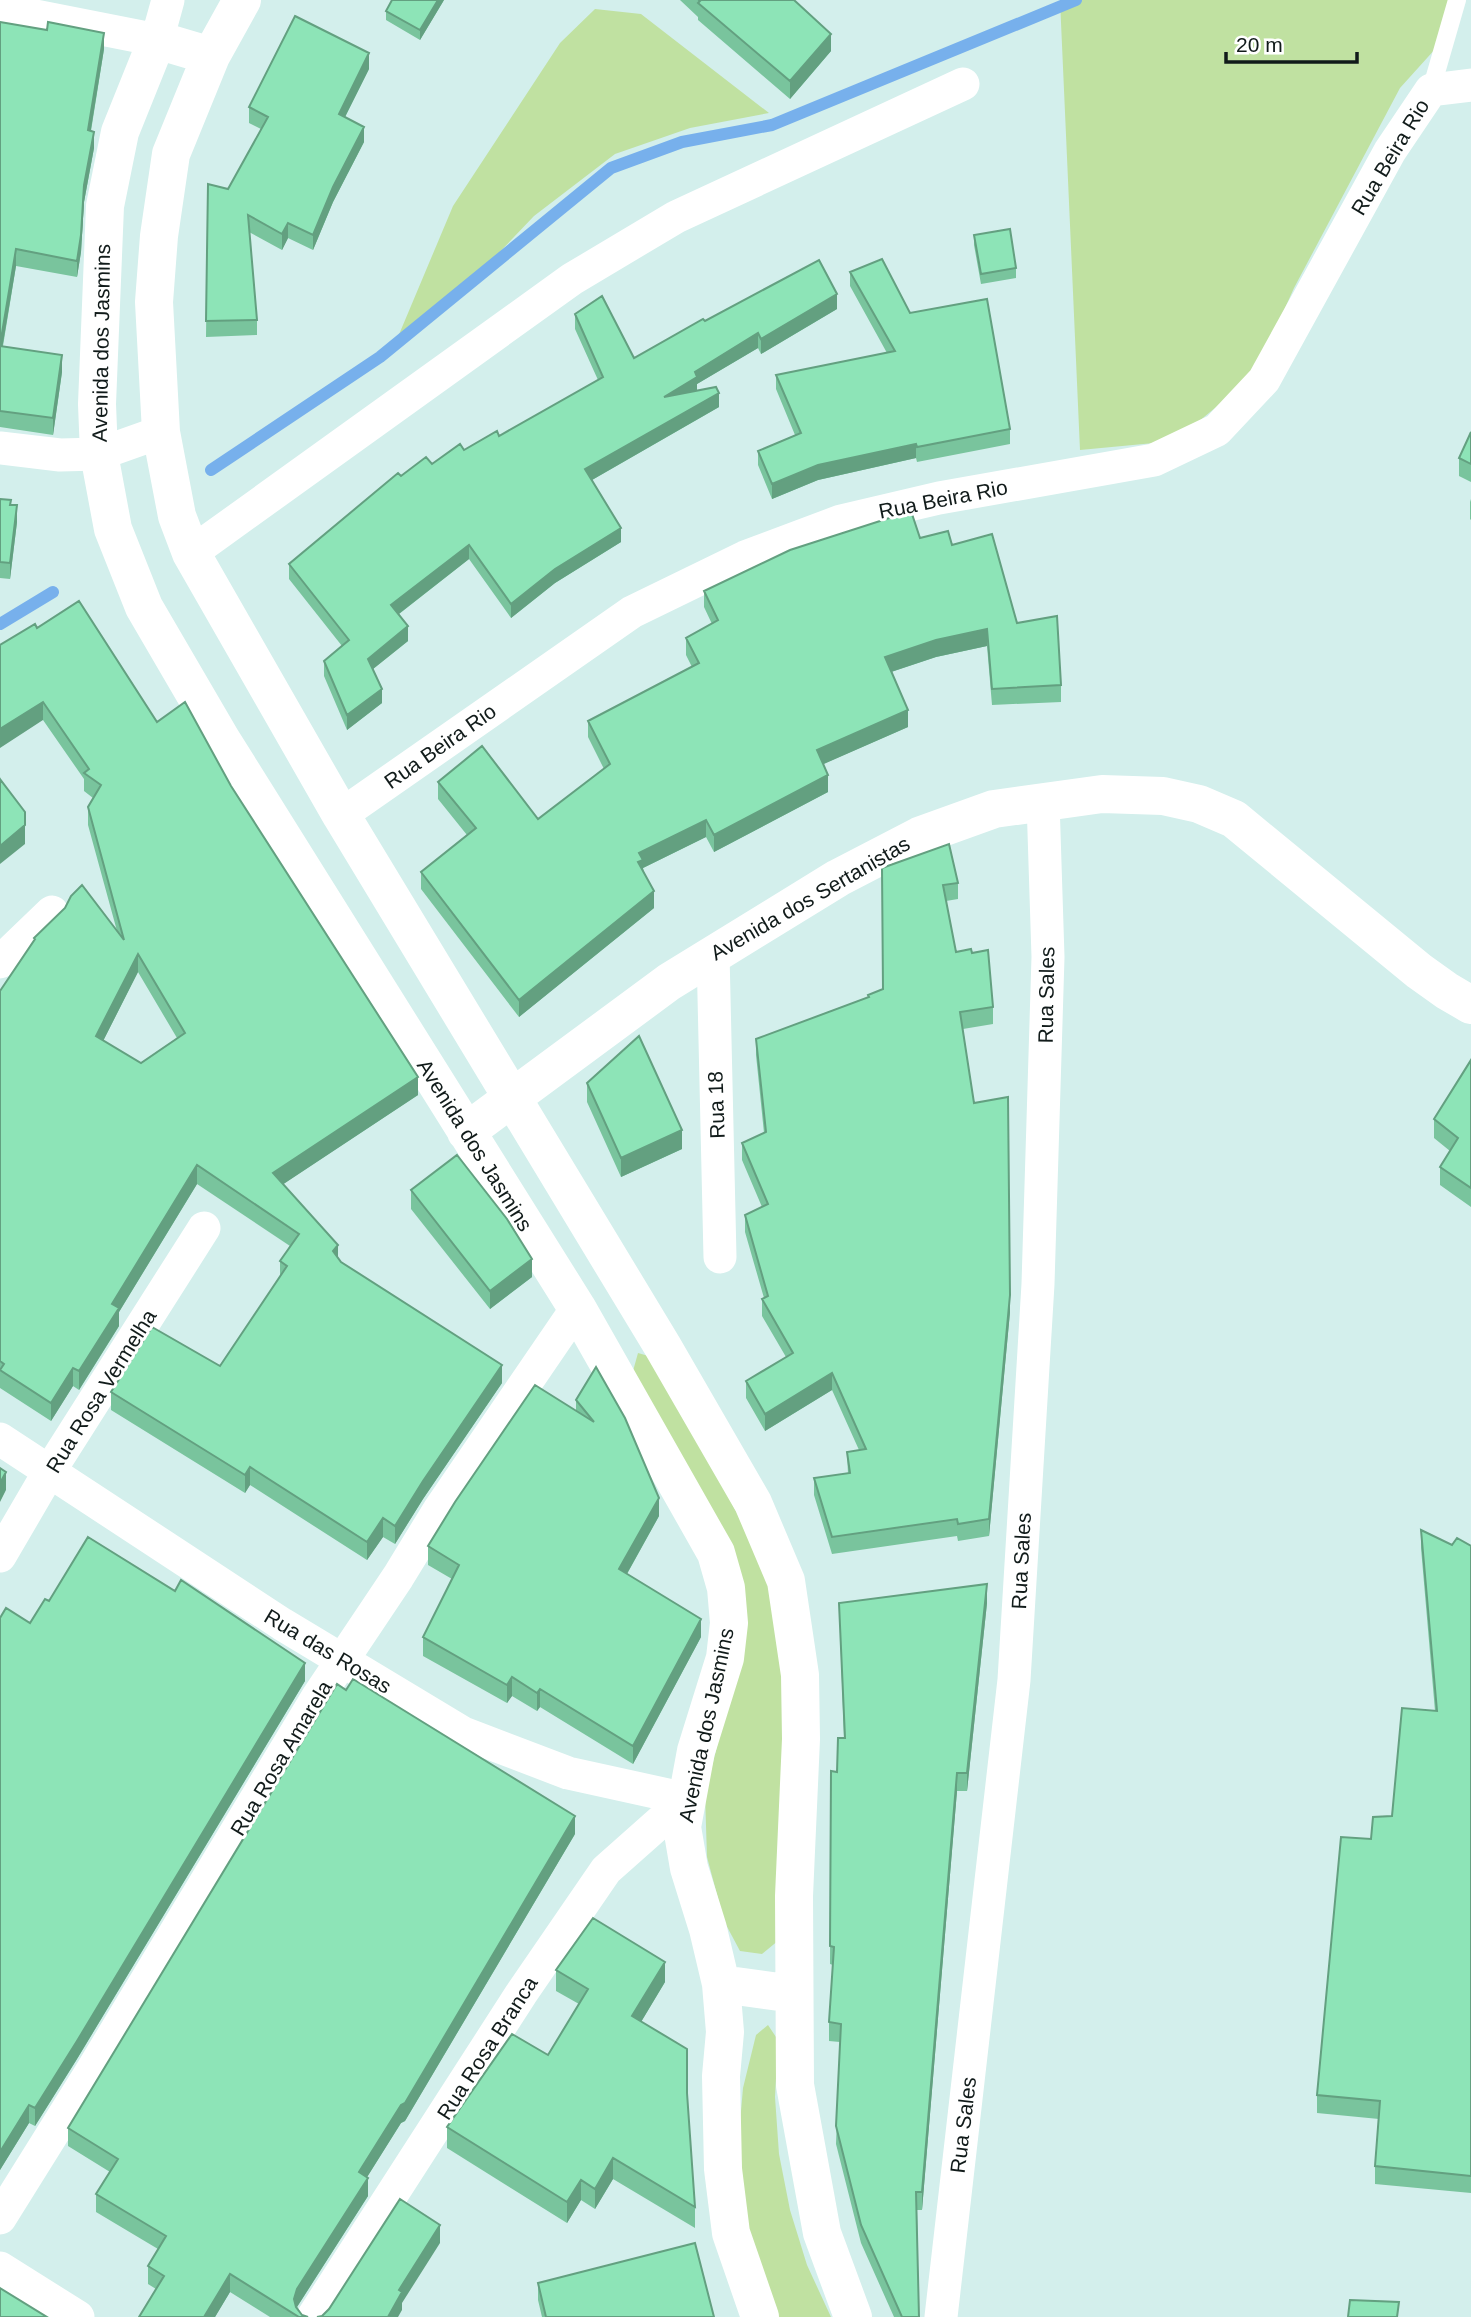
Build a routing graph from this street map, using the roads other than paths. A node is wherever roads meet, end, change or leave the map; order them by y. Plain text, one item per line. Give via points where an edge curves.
1 (167, 0) edge
2 (1457, 0) edge
3 (246, 5) edge
4 (0, 9) edge
5 (157, 40) junction
6 (211, 56) junction
7 (963, 84) dead end
8 (1471, 85) edge
9 (1431, 90) junction
10 (162, 432) junction
11 (0, 448) edge
12 (99, 454) junction
13 (191, 553) junction
14 (1043, 801) junction
15 (341, 815) junction
16 (52, 912) dead end
17 (713, 953) junction
18 (0, 962) edge
19 (1471, 1005) edge
20 (512, 1095) junction
21 (466, 1132) junction
22 (204, 1228) dead end
23 (720, 1257) dead end
24 (577, 1308) junction
25 (0, 1439) edge
26 (49, 1472) junction
27 (0, 1556) edge
28 (342, 1660) junction
29 (686, 1799) junction
30 (721, 1984) junction
31 (794, 1994) junction
32 (0, 2218) edge
33 (0, 2268) edge
34 (78, 2317) edge
35 (313, 2317) edge
36 (760, 2317) edge
37 (853, 2317) edge
38 (941, 2317) edge

1 - 5 street, Avenida dos Jasmins
2 - 9 lane
3 - 6 main road
4 - 5 street
5 - 6 main road
5 - 12 main road, Avenida dos Jasmins via 120,132 105,206 96,404
6 - 10 main road via 171,154 159,236 155,302
7 - 13 street via 676,217 572,279
8 - 9 street
9 - 15 street, Rua Beira Rio via 1390,151 1264,380 1217,430 1154,460 939,498 841,521 745,557 632,612
10 - 12 street
10 - 13 main road via 177,516
11 - 12 street
12 - 21 main road, Avenida dos Jasmins via 113,529 144,607
13 - 15 main road
14 - 17 main road, Avenida dos Sertanistas via 994,809 919,836
14 - 19 main road, Avenida dos Sertanistas via 1102,794 1163,796 1234,819 1419,971
14 - 38 street, Rua Sales via 1048,957 1038,1270 1014,1680
15 - 20 main road
16 - 18 street
17 - 20 main road, Avenida dos Sertanistas
17 - 23 street, Rua 18
20 - 21 main road, Avenida dos Sertanistas
20 - 31 main road via 753,1503 786,1581 800,1675
21 - 24 main road, Avenida dos Jasmins
22 - 26 street, Rua Rosa Vermelha
24 - 28 street, Rua Rosa Amarela
24 - 29 main road, Avenida dos Jasmins via 716,1553 726,1588 725,1658
25 - 26 street, Rua das Rosas
26 - 27 street, Rua Rosa Vermelha
26 - 28 street, Rua das Rosas
28 - 29 street, Rua das Rosas via 463,1733 568,1773
28 - 32 street, Rua Rosa Amarela
29 - 30 main road, Avenida dos Jasmins via 682,1827 689,1868
29 - 35 street, Rua Rosa Branca via 606,1870
30 - 31 main road
30 - 36 main road, Avenida dos Jasmins via 723,2169 731,2232
31 - 37 main road via 795,2085 822,2232
33 - 34 street

